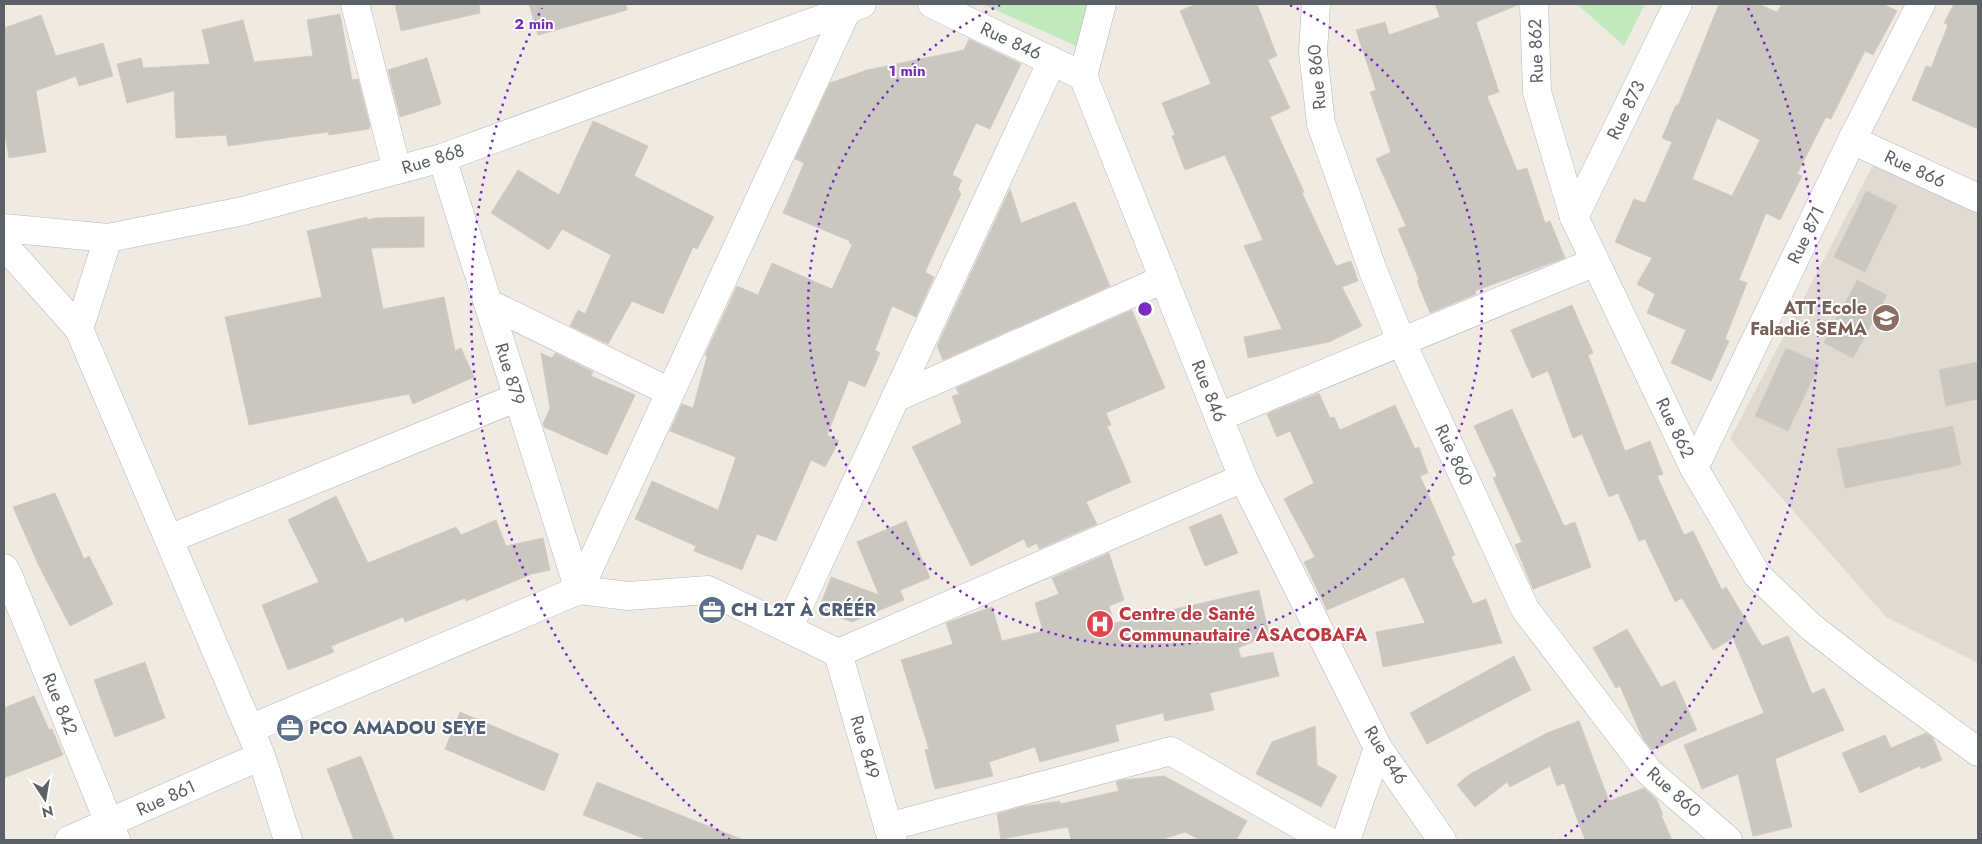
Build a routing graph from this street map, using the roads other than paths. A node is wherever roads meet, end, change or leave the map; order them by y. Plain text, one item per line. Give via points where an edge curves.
1 (355, 4) edge
2 (932, 4) edge
3 (1102, 4) edge
4 (1316, 4) edge
5 (1534, 4) edge
6 (1678, 4) edge
7 (1922, 4) edge
8 (854, 7) edge
9 (1052, 61) junction
10 (1084, 76) junction
11 (1852, 140) junction
12 (442, 158) junction
13 (397, 170) junction
14 (1978, 198) edge
15 (1574, 217) junction
16 (4, 228) edge
17 (108, 238) junction
18 (4, 245) edge
19 (1595, 262) junction
20 (1164, 279) junction
21 (488, 303) junction
22 (80, 329) junction
23 (1401, 341) junction
24 (670, 392) junction
25 (518, 397) junction
26 (895, 398) junction
27 (1218, 417) junction
28 (1694, 468) junction
29 (1243, 478) junction
30 (169, 539) junction
31 (4, 568) edge
32 (579, 590) junction
33 (788, 629) junction
34 (838, 653) junction
35 (250, 729) junction
36 (1378, 748) junction
37 (1978, 752) edge
38 (261, 756) junction
39 (112, 832) edge
40 (890, 834) edge
41 (69, 840) edge
42 (288, 840) edge
43 (1326, 840) edge
44 (1346, 840) edge
45 (1442, 840) edge
46 (1728, 840) edge

1 - 13 street
2 - 9 street, Rue 846
3 - 10 street
4 - 23 street, Rue 860 via 1312,52 1321,124
5 - 15 street, Rue 862 via 1537,92
6 - 15 street, Rue 873
7 - 11 street, Rue 871
8 - 12 street, Rue 868
8 - 24 street
9 - 10 street, Rue 846
9 - 26 street
10 - 20 street, Rue 846
11 - 14 street, Rue 866
11 - 28 street, Rue 871
12 - 13 street, Rue 868
12 - 21 street, Rue 879
13 - 17 street, Rue 868 via 243,211
15 - 19 street, Rue 862
16 - 17 street, Rue 868
17 - 22 street
18 - 22 street
19 - 23 street
19 - 28 street, Rue 862
20 - 26 street
20 - 27 street, Rue 846
21 - 24 street
21 - 25 street, Rue 879
22 - 30 street
23 - 27 street
23 - 46 street, Rue 860 via 1525,609 1649,772
24 - 32 street
25 - 30 street
25 - 32 street, Rue 879
26 - 33 street
27 - 29 street, Rue 846
28 - 37 street, Rue 862 via 1757,575 1810,626
29 - 34 street
29 - 36 street, Rue 846
30 - 35 street
31 - 39 street, Rue 842
32 - 33 street via 628,596 708,590
32 - 35 street
33 - 34 street
34 - 40 street, Rue 849
35 - 38 street
36 - 44 street
36 - 45 street, Rue 846
38 - 39 street, Rue 861
38 - 42 street
39 - 41 street, Rue 861
40 - 43 street via 1171,752

